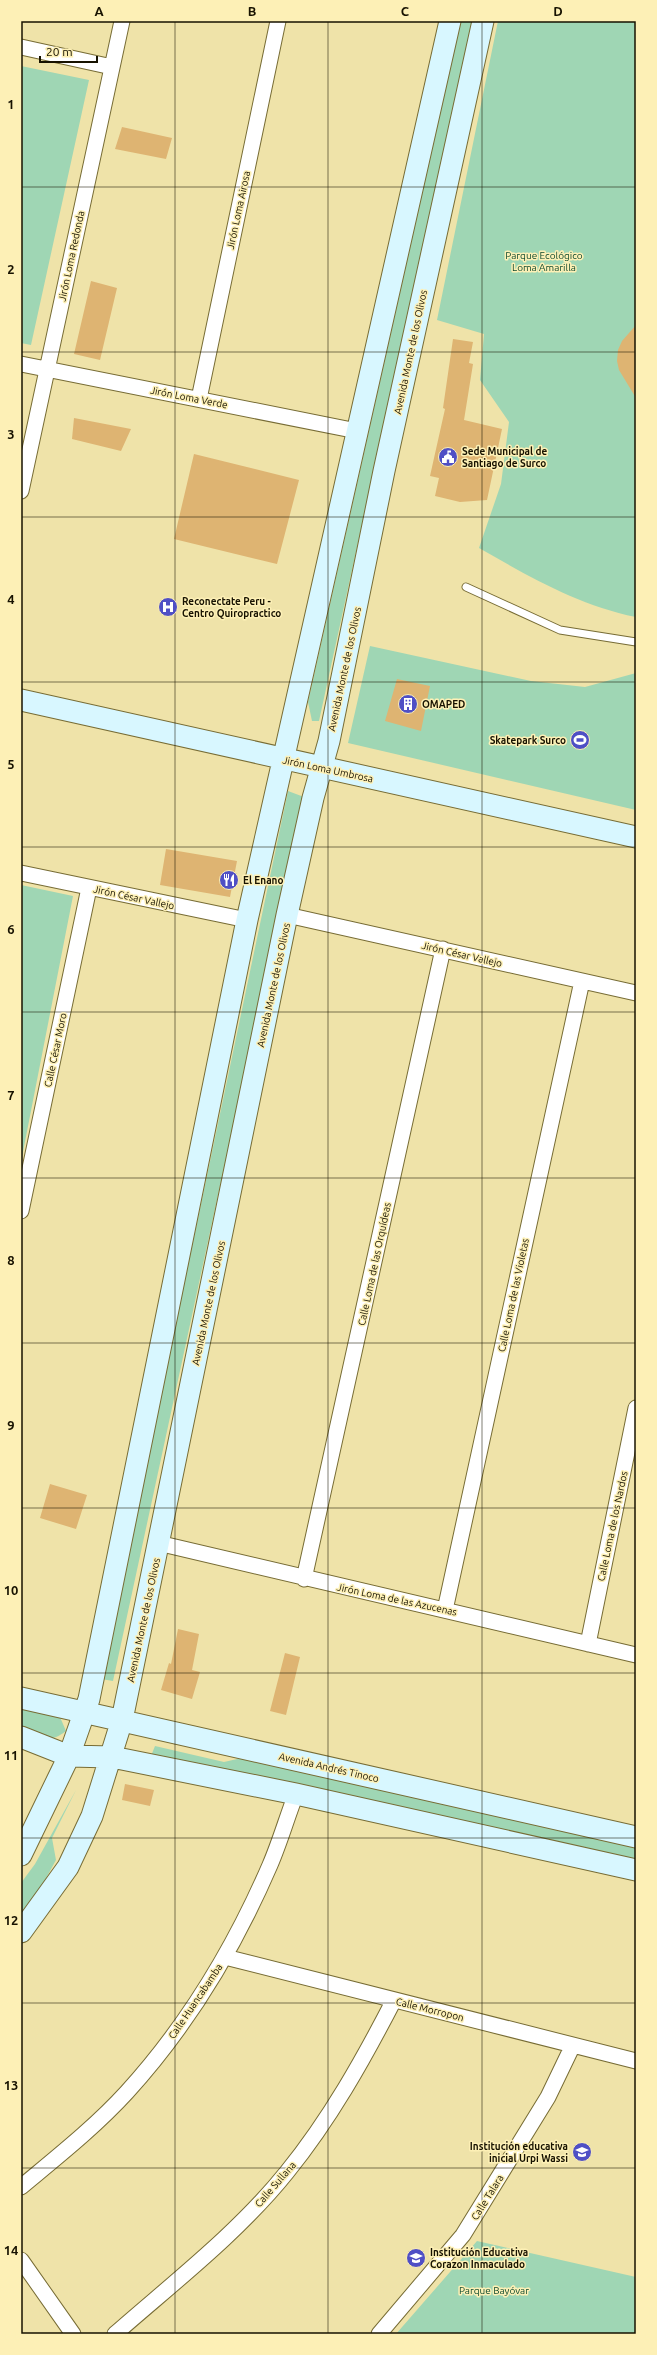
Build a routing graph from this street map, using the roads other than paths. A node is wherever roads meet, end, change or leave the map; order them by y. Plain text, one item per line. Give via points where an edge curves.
1 (122, 21) edge
2 (278, 21) edge
3 (450, 21) edge
4 (483, 21) edge
5 (21, 46) edge
6 (112, 67) junction
7 (21, 364) edge
8 (46, 369) junction
9 (199, 399) junction
10 (357, 431) junction
11 (21, 491) edge
12 (466, 587) dead end
13 (636, 642) edge
14 (21, 700) edge
15 (284, 759) junction
16 (322, 767) junction
17 (636, 837) edge
18 (21, 873) edge
19 (89, 888) junction
20 (287, 914) junction
21 (247, 920) junction
22 (443, 950) junction
23 (582, 981) junction
24 (636, 993) edge
25 (21, 1211) edge
26 (636, 1408) edge
27 (158, 1544) junction
28 (304, 1579) junction
29 (445, 1610) junction
30 (588, 1644) junction
31 (636, 1656) edge
32 (21, 1698) edge
33 (85, 1712) junction
34 (122, 1720) junction
35 (21, 1737) edge
36 (69, 1756) junction
37 (112, 1757) junction
38 (296, 1794) junction
39 (636, 1837) edge
40 (21, 1855) edge
41 (636, 1870) edge
42 (21, 1932) edge
43 (224, 1957) junction
44 (394, 2000) junction
45 (573, 2045) junction
46 (636, 2061) edge
47 (21, 2187) edge
48 (21, 2260) edge
49 (73, 2334) edge
50 (115, 2334) edge
51 (379, 2334) edge

1 - 6 street, Jirón Loma Redonda
2 - 9 street, Jirón Loma Airosa
3 - 10 street
4 - 16 street, Avenida Monte de los Olivos
5 - 6 street
6 - 8 street, Jirón Loma Redonda
7 - 8 street, Jirón Loma Verde
8 - 9 street, Jirón Loma Verde
8 - 11 street, Jirón Loma Redonda
9 - 10 street, Jirón Loma Verde
10 - 15 street
12 - 13 lane via 560,630
14 - 15 street, Jirón Loma Umbrosa
15 - 16 street, Jirón Loma Umbrosa
15 - 21 street
16 - 17 street, Jirón Loma Umbrosa
16 - 20 street, Avenida Monte de los Olivos
18 - 19 street, Jirón César Vallejo
19 - 21 street, Jirón César Vallejo
19 - 25 street, Calle César Moro
20 - 22 street, Jirón César Vallejo
20 - 27 street, Avenida Monte de los Olivos
21 - 33 street
22 - 23 street, Jirón César Vallejo
22 - 28 street, Calle Loma de las Orquídeas
23 - 24 street, Jirón César Vallejo
23 - 29 street, Calle Loma de las Violetas
26 - 30 street, Calle Loma de los Nardos
27 - 28 street, Jirón Loma de las Azucenas
27 - 34 street, Avenida Monte de los Olivos
28 - 29 street, Jirón Loma de las Azucenas
29 - 30 street, Jirón Loma de las Azucenas
30 - 31 street, Jirón Loma de las Azucenas
32 - 33 street, Avenida Andrés Tinoco
33 - 34 street, Avenida Andrés Tinoco
33 - 36 street
34 - 37 street, Avenida Monte de los Olivos
34 - 39 street, Avenida Andrés Tinoco
35 - 36 street
36 - 37 street
36 - 40 street
37 - 38 street
37 - 42 street, Avenida Monte de los Olivos via 98,1792 92,1816 68,1866
38 - 41 street
38 - 43 street, Calle Huancabamba via 270,1865
43 - 44 street, Calle Morropon
43 - 47 street, Calle Huancabamba via 183,2022 127,2092 64,2152
44 - 45 street, Calle Morropon
44 - 50 street, Calle Sullana via 361,2063 318,2131 286,2173 248,2215
45 - 46 street, Calle Morropon
45 - 51 street, Calle Talara via 548,2097 463,2236
48 - 49 street

